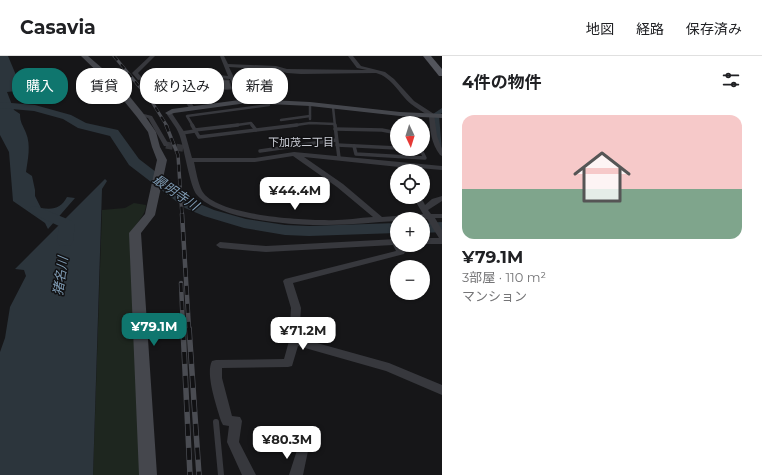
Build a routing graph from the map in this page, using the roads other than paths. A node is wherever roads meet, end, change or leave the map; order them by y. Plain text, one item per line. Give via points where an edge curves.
1 (84, 56) edge
2 (153, 56) edge
3 (222, 56) edge
4 (350, 56) edge
5 (427, 56) edge
6 (436, 56) edge
7 (442, 63) edge
8 (226, 66) junction
9 (140, 68) edge
10 (140, 68) edge
11 (374, 72) junction
12 (442, 74) edge
13 (231, 78) joint
14 (140, 79) dead end
15 (232, 102) edge
16 (288, 103) edge
17 (268, 104) edge
18 (310, 104) junction
19 (333, 107) junction
20 (192, 108) junction
21 (169, 113) joint
22 (140, 115) junction
23 (432, 115) junction
24 (310, 116) junction
25 (442, 116) edge
26 (281, 120) dead end
27 (310, 123) junction
28 (335, 124) junction
29 (335, 129) junction
30 (256, 130) junction
31 (195, 131) junction
32 (390, 131) edge
33 (182, 133) junction
34 (336, 140) junction
35 (166, 145) dead end
36 (337, 145) junction
37 (354, 146) junction
38 (390, 148) edge
39 (260, 150) dead end
40 (294, 154) junction
41 (442, 154) edge
42 (390, 156) edge
43 (390, 156) edge
44 (423, 156) edge
45 (338, 158) junction
46 (190, 160) junction
47 (390, 166) edge
48 (430, 168) edge
49 (442, 168) edge
50 (442, 198) edge
51 (430, 212) edge
52 (430, 215) edge
53 (442, 216) edge
54 (430, 218) edge
55 (390, 219) edge
56 (381, 220) junction
57 (442, 236) edge
58 (430, 241) edge
59 (442, 241) edge
60 (390, 243) edge
61 (220, 245) dead end
62 (401, 252) edge
63 (294, 341) junction
64 (442, 390) edge
65 (216, 422) dead end
66 (302, 451) dead end
67 (148, 475) edge
68 (220, 475) edge
69 (249, 475) edge
70 (296, 475) edge

1 - 22 street via 114,83
2 - 10 street
3 - 8 street
4 - 11 street via 359,67
5 - 12 main road
6 - 7 main road
8 - 11 street via 301,72
8 - 13 street
9 - 14 street via 135,73
11 - 23 street via 383,74 412,102
13 - 20 street via 217,76 173,80
15 - 20 street
16 - 18 street
17 - 31 lane via 187,116
18 - 19 street
18 - 24 lane
19 - 23 street
19 - 28 lane
20 - 21 street
21 - 33 street
22 - 35 street via 150,117
22 - 67 street via 152,132 162,160 150,215 135,233
23 - 25 street
23 - 41 street via 432,134
24 - 26 lane
24 - 27 lane
27 - 28 lane
27 - 30 lane
28 - 29 lane
29 - 32 lane
29 - 34 lane
30 - 31 lane via 199,137
30 - 31 lane via 251,123
31 - 33 lane
33 - 46 street
34 - 36 lane
34 - 39 lane
36 - 37 lane
36 - 45 lane
37 - 38 lane
37 - 43 lane via 356,154
40 - 45 street
40 - 46 street via 255,160
40 - 56 street via 355,195
42 - 44 lane via 424,158
45 - 47 street
46 - 56 street via 199,193 214,205 245,215 319,223
48 - 49 street
50 - 51 street via 435,201
52 - 53 street
54 - 57 street
55 - 56 street
58 - 59 street
60 - 61 street via 266,249
62 - 63 street via 288,281 296,308
63 - 64 street via 390,367
63 - 69 street via 288,362 216,364 216,378 227,420 236,421 233,442
65 - 68 lane
66 - 70 street

